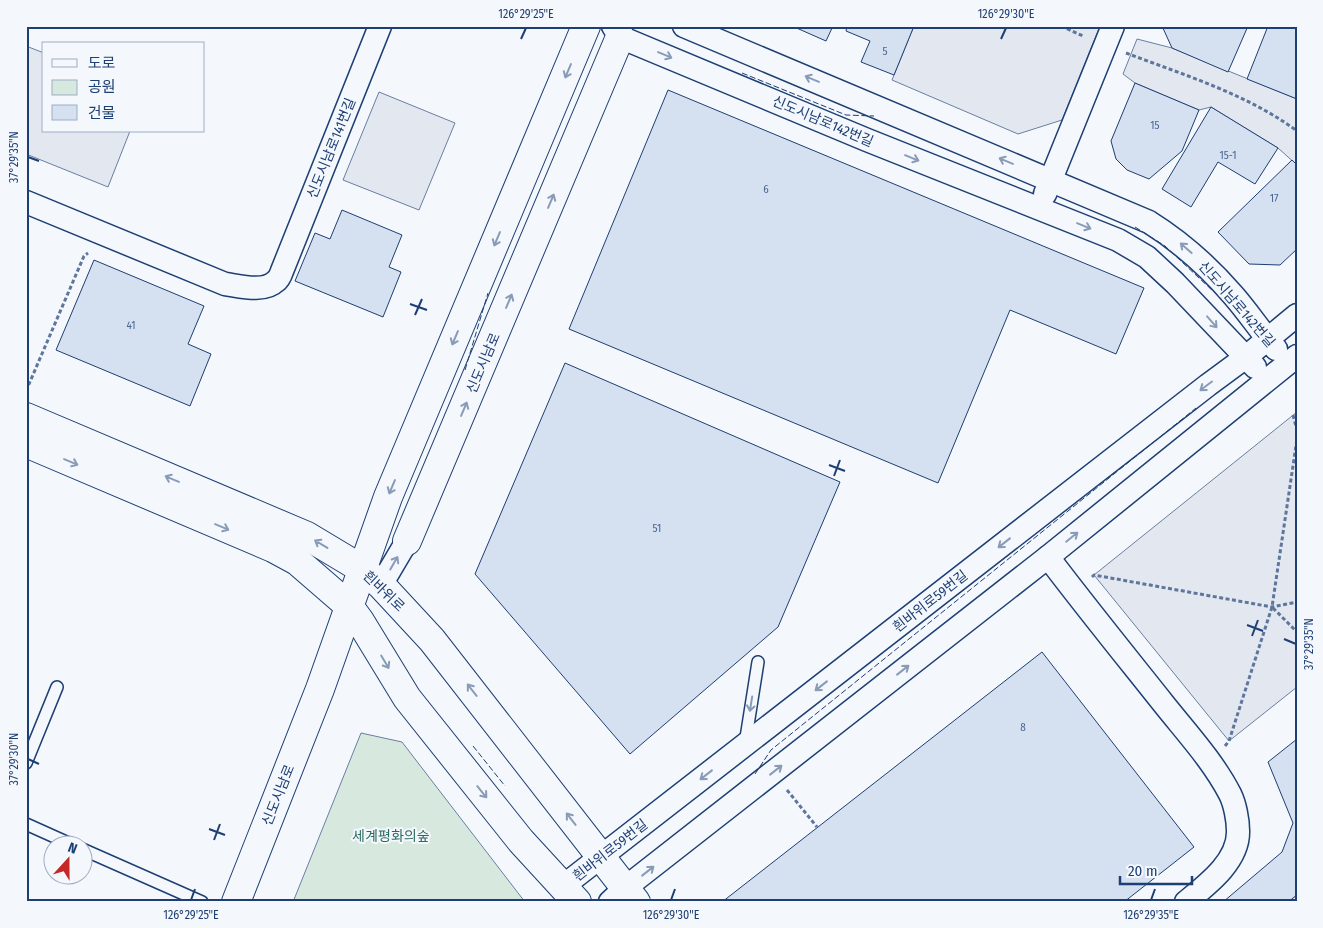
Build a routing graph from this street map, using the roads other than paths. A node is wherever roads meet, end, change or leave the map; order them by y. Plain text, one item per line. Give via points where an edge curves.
1 (380, 26) edge
2 (586, 26) edge
3 (684, 26) edge
4 (619, 30) edge
5 (1109, 36) edge
6 (1051, 179) junction
7 (26, 202) edge
8 (1039, 208) junction
9 (1297, 315) edge
10 (1267, 338) junction
11 (1246, 357) junction
12 (1294, 363) edge
13 (1268, 380) junction
14 (26, 417) edge
15 (26, 443) edge
16 (407, 540) joint
17 (1048, 557) junction
18 (372, 577) junction
19 (354, 613) junction
20 (758, 662) dead end
21 (57, 687) dead end
22 (744, 746) junction
23 (26, 763) edge
24 (26, 824) edge
25 (53, 836) edge
26 (92, 853) edge
27 (601, 857) junction
28 (570, 894) edge
29 (624, 897) edge
30 (202, 902) edge
31 (236, 902) edge
32 (1186, 902) edge

1 - 7 street, 신도시남로141번길 via 276,282 264,287 225,284
2 -> 18 street, 신도시남로 via 388,497
6 -> 3 street, 신도시남로142번길
4 -> 8 street, 신도시남로142번길 via 867,140
16 -> 4 street, 신도시남로
5 - 6 street
6 - 8 street
10 -> 6 street, 신도시남로142번길 via 1228,289 1172,236 1149,222
8 -> 11 street, 신도시남로142번길 via 1118,240 1147,257 1198,304
9 - 10 street, 흰바위로59번길
10 - 11 street, 흰바위로59번길
10 - 12 street, 신도시남로142번길
11 - 13 street, 신도시남로142번길
11 -> 22 street, 흰바위로59번길
12 - 13 street
17 -> 13 street
18 -> 14 street, 흰바위로 via 307,536
15 -> 19 street via 273,548 296,561
18 -> 16 street, 신도시남로
29 -> 17 street via 773,772
17 - 32 street via 1211,763 1232,796 1239,832 1234,849 1227,865
18 - 19 street, 신도시남로
27 -> 18 street, 흰바위로 via 432,640
19 -> 28 street via 407,698 521,841
19 - 31 street, 신도시남로 via 320,689
20 -> 22 lane
21 - 23 lane
22 -> 27 street, 흰바위로59번길
24 - 25 lane
26 - 30 lane
27 - 28 street, 흰바위로59번길
27 - 29 street, 흰바위로

